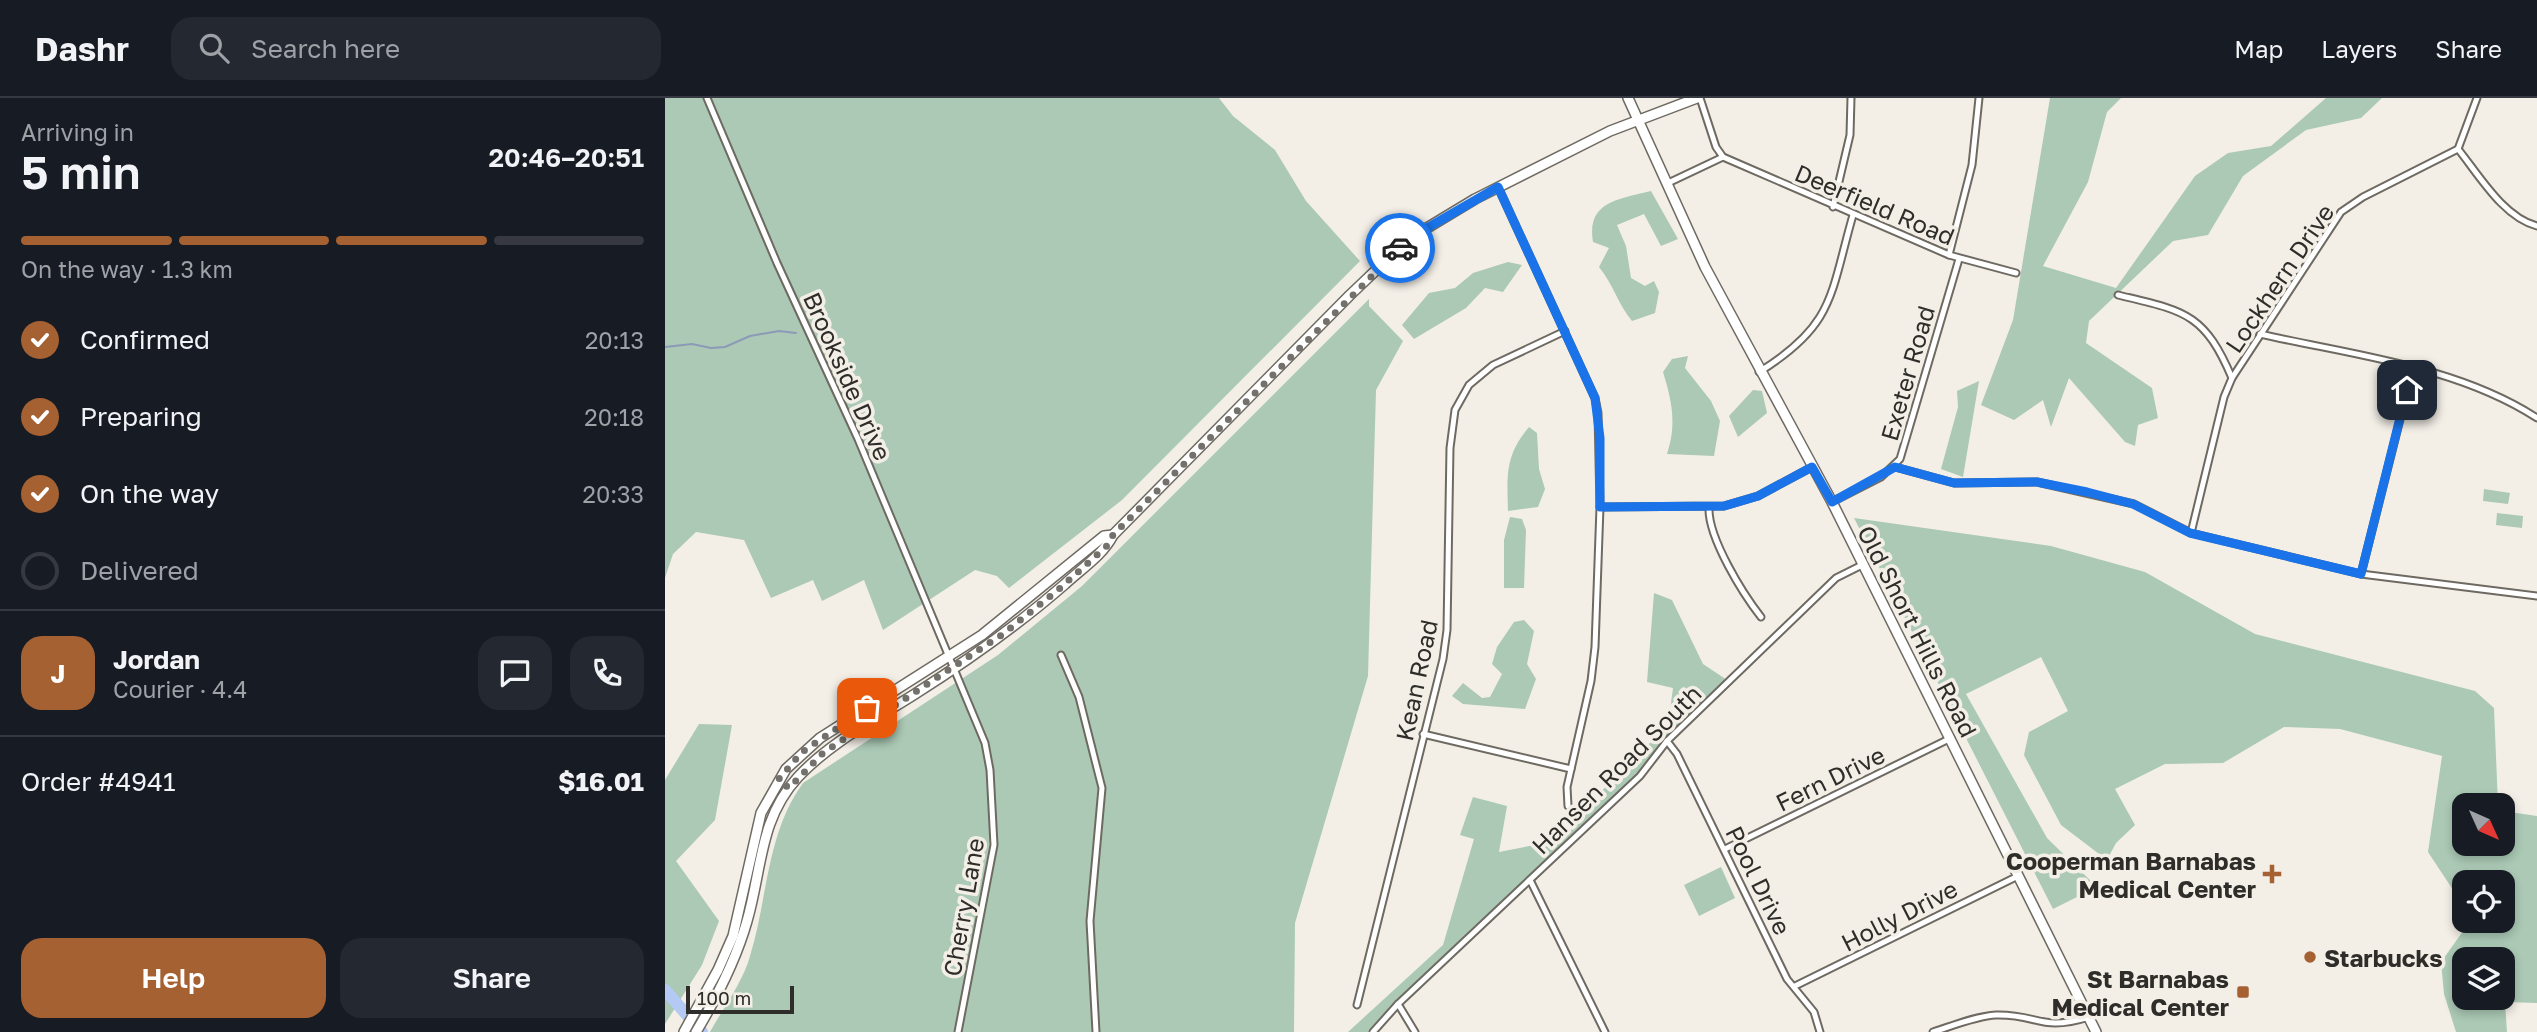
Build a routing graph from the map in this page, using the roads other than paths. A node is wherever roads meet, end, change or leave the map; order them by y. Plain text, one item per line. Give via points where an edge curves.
1 (707, 98) edge
2 (1628, 98) edge
3 (1698, 98) edge
4 (1851, 98) edge
5 (1979, 98) edge
6 (2477, 98) edge
7 (1635, 119) junction
8 (2458, 149) junction
9 (1723, 157) junction
10 (1665, 184) junction
11 (1498, 187) junction
12 (1833, 207) junction
13 (1853, 215) junction
14 (2537, 226) edge
15 (1949, 255) junction
16 (1959, 259) junction
17 (2016, 273) dead end
18 (2118, 295) dead end
19 (1565, 331) junction
20 (2260, 334) junction
21 (2413, 368) junction
22 (1759, 372) junction
23 (2232, 378) junction
24 (2537, 418) edge
25 (1812, 467) junction
26 (1895, 467) junction
27 (1832, 502) junction
28 (1600, 507) junction
29 (1709, 508) junction
30 (2190, 533) junction
31 (1113, 535) junction
32 (1863, 565) junction
33 (2361, 574) junction
34 (2537, 596) edge
35 (1761, 617) dead end
36 (1061, 655) dead end
37 (951, 656) junction
38 (955, 668) junction
39 (1423, 734) junction
40 (1951, 738) junction
41 (1667, 741) junction
42 (1571, 769) junction
43 (778, 780) junction
44 (789, 788) junction
45 (1568, 806) dead end
46 (1725, 849) junction
47 (2018, 875) junction
48 (1530, 880) junction
49 (1795, 986) junction
50 (1398, 1004) junction
51 (1356, 1005) dead end
52 (700, 1015) junction
53 (2089, 1017) junction
54 (684, 1032) edge
55 (696, 1032) edge
56 (958, 1032) edge
57 (1096, 1032) edge
58 (1373, 1032) edge
59 (1415, 1032) edge
60 (1605, 1032) edge
61 (1820, 1032) edge
62 (1933, 1032) edge
63 (2096, 1032) edge

1 - 37 street, Brookside Drive
2 - 7 main road, Old Short Hills Road
3 - 7 main road
3 - 9 street
4 - 12 street via 1850,135
5 - 15 street via 1972,165
6 - 8 street
7 - 10 main road, Old Short Hills Road
7 - 11 main road
8 - 14 street via 2507,207
8 - 20 street, Lockhern Drive via 2341,212
9 - 10 street
9 - 12 street, Deerfield Road
10 - 22 main road, Old Short Hills Road
11 - 19 street
11 - 31 main road via 1422,231 1394,253
12 - 13 street, Deerfield Road
13 - 15 street, Deerfield Road
13 - 22 street via 1823,316 1795,349
15 - 16 street, Deerfield Road
16 - 17 street, Deerfield Road
16 - 26 street, Exeter Road via 1903,454
18 - 23 street via 2186,314 2202,326
19 - 28 street via 1598,413
19 - 39 street, Kean Road via 1493,365 1469,385 1455,410 1450,448 1447,630
20 - 21 street
20 - 23 street, Lockhern Drive
21 - 24 street via 2492,391
21 - 33 street
22 - 25 main road, Old Short Hills Road
23 - 30 street, Lockhern Drive
25 - 27 main road, Old Short Hills Road
25 - 29 street via 1758,496
26 - 27 street, Exeter Road
26 - 30 street via 1954,483 2037,482 2087,492 2133,504
27 - 32 main road, Old Short Hills Road
28 - 29 street
28 - 42 street via 1593,669
29 - 35 street via 1715,534
30 - 33 street
31 - 37 main road via 1104,536
31 - 38 main road via 1108,545 1058,590
32 - 40 main road, Old Short Hills Road
32 - 41 street, Hansen Road South via 1836,578
33 - 34 street
36 - 57 street via 1079,697 1102,788 1090,921
37 - 38 street, Brookside Drive
37 - 43 main road via 820,738
38 - 44 main road via 823,753
38 - 56 street, Cherry Lane via 985,743 994,817 992,862
39 - 42 street
39 - 51 street, Kean Road
40 - 46 street, Fern Drive
40 - 47 main road, Old Short Hills Road
41 - 46 street, Pool Drive
41 - 48 street, Hansen Road South via 1640,776
42 - 45 street
43 - 44 main road
43 - 52 main road via 753,837 733,936
44 - 52 main road via 764,835 740,943
46 - 49 street, Pool Drive via 1787,979
47 - 49 street, Holly Drive
47 - 53 main road, Old Short Hills Road
48 - 50 street, Hansen Road South
48 - 60 street
49 - 61 street, Pool Drive via 1814,1012
50 - 58 street, Hansen Road South
50 - 59 street
52 - 54 main road
52 - 55 main road
53 - 62 street via 2055,1030 1990,1016
53 - 63 main road, Old Short Hills Road

